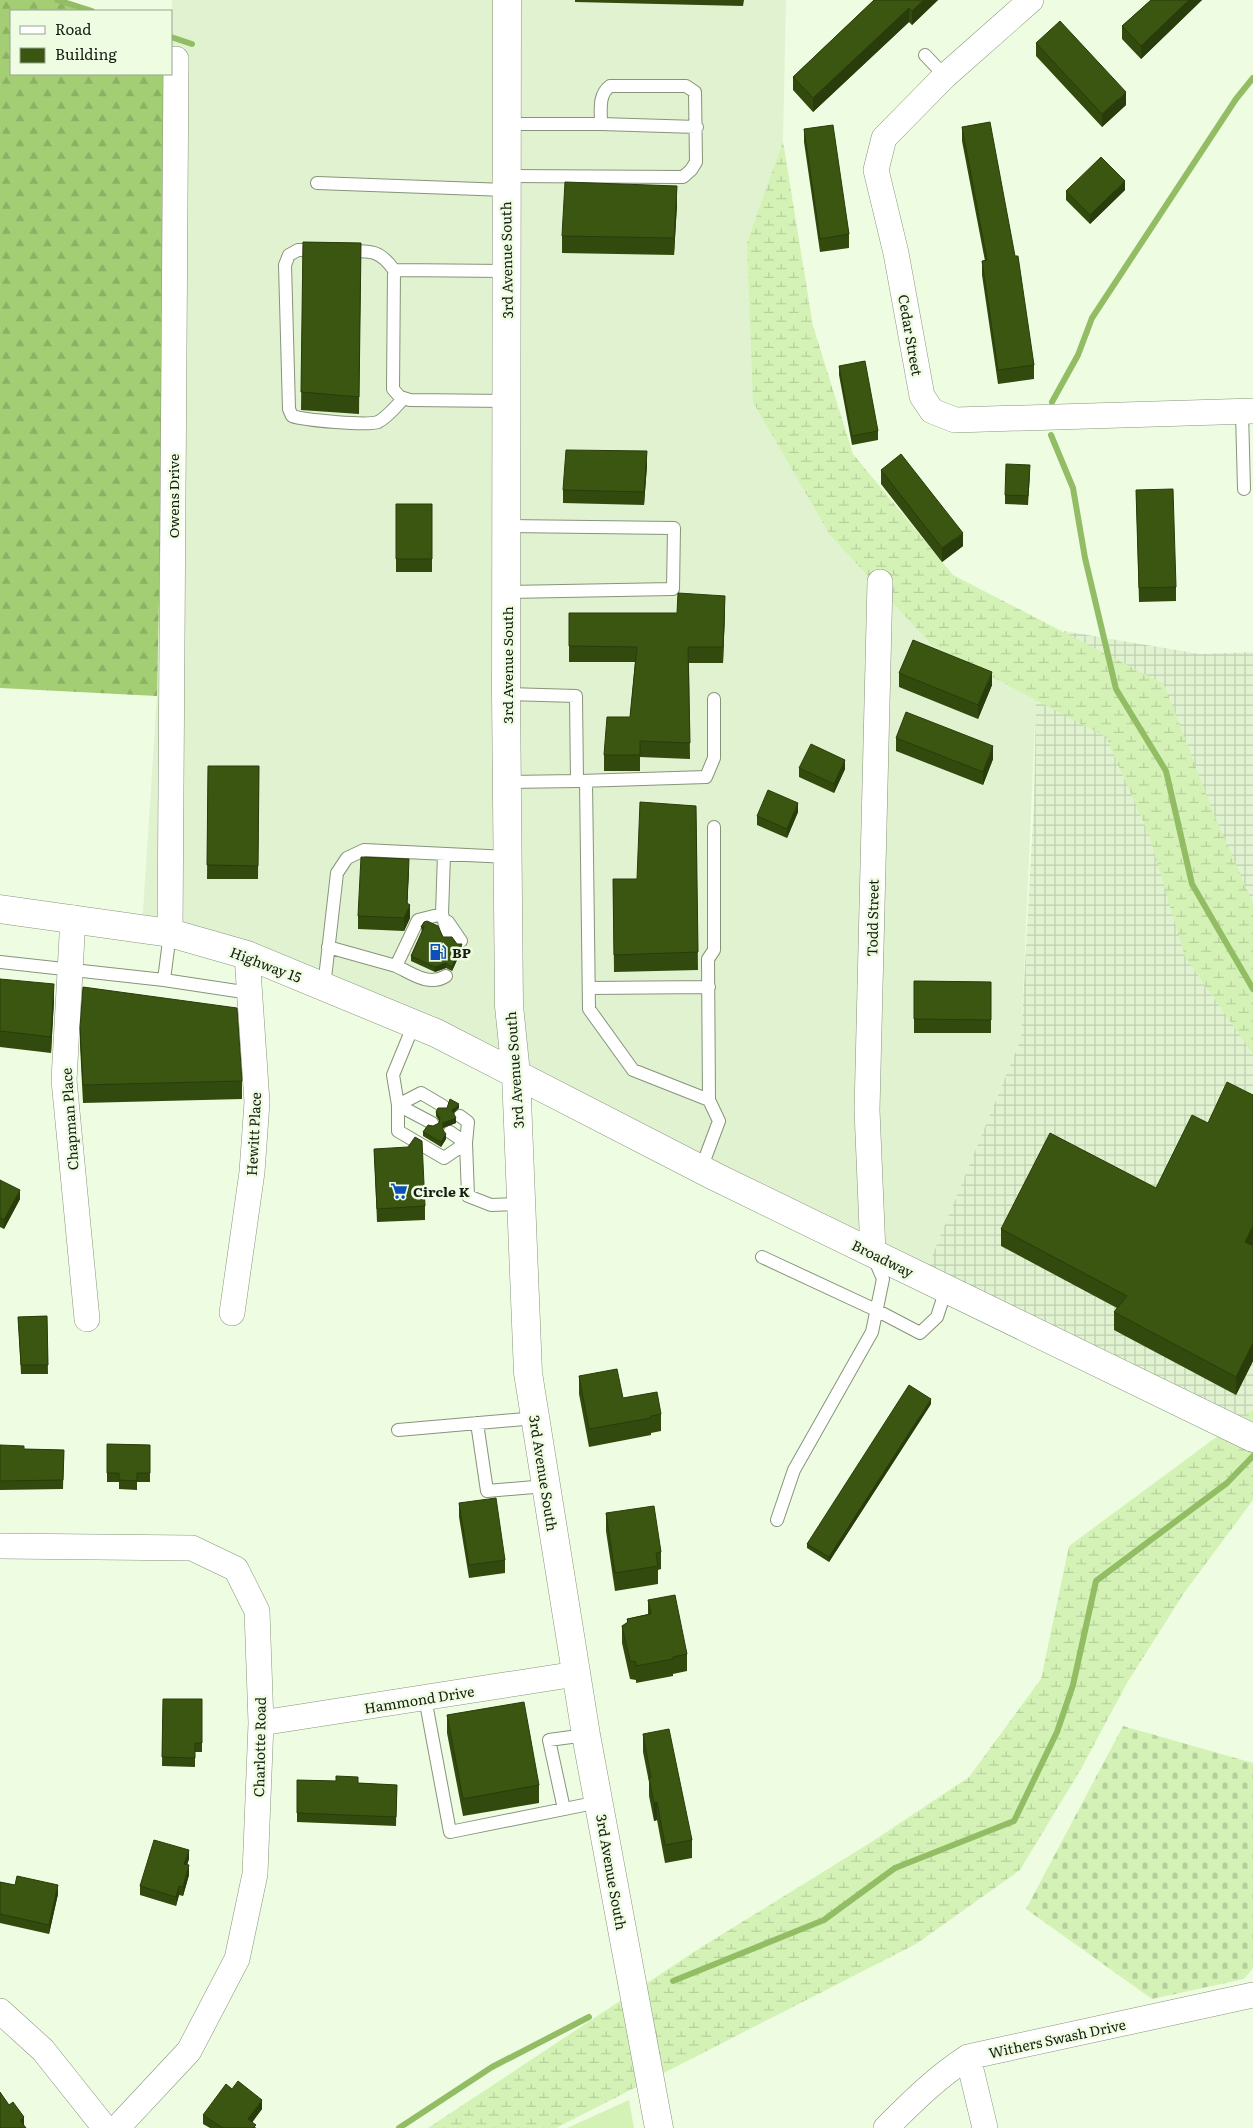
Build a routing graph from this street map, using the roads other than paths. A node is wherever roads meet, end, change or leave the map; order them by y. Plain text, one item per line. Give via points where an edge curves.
1 (507, 0) edge
2 (1031, 0) edge
3 (925, 55) dead end
4 (176, 59) dead end
5 (945, 76) junction
6 (506, 124) junction
7 (601, 124) junction
8 (697, 127) junction
9 (317, 183) dead end
10 (506, 183) junction
11 (394, 270) junction
12 (506, 270) junction
13 (404, 398) junction
14 (508, 401) junction
15 (1247, 411) edge
16 (1244, 490) dead end
17 (508, 526) junction
18 (880, 582) dead end
19 (508, 592) junction
20 (506, 694) junction
21 (714, 699) dead end
22 (582, 781) junction
23 (507, 782) junction
24 (714, 827) dead end
25 (444, 854) junction
26 (508, 857) junction
27 (0, 910) edge
28 (442, 914) junction
29 (72, 918) junction
30 (170, 933) junction
31 (448, 935) edge
32 (460, 941) dead end
33 (328, 947) junction
34 (247, 955) junction
35 (0, 962) edge
36 (396, 966) junction
37 (70, 970) junction
38 (446, 976) dead end
39 (164, 980) junction
40 (324, 987) junction
41 (708, 987) junction
42 (589, 988) junction
43 (250, 993) junction
44 (414, 1024) junction
45 (516, 1074) junction
46 (709, 1100) junction
47 (398, 1105) junction
48 (443, 1106) edge
49 (460, 1116) dead end
50 (432, 1123) dead end
51 (450, 1132) dead end
52 (466, 1143) junction
53 (701, 1169) junction
54 (522, 1204) junction
55 (872, 1253) junction
56 (762, 1257) dead end
57 (946, 1289) junction
58 (878, 1310) junction
59 (232, 1313) dead end
60 (87, 1319) dead end
61 (536, 1418) junction
62 (477, 1423) junction
63 (398, 1430) dead end
64 (1242, 1433) edge
65 (546, 1486) junction
66 (777, 1520) dead end
67 (0, 1546) edge
68 (576, 1674) junction
69 (425, 1698) junction
70 (262, 1723) junction
71 (586, 1735) junction
72 (599, 1802) junction
73 (564, 1809) junction
74 (1253, 1995) edge
75 (0, 2011) edge
76 (968, 2057) junction
77 (105, 2128) edge
78 (118, 2128) edge
79 (659, 2128) edge
80 (886, 2128) edge
81 (985, 2128) edge

1 - 6 main road, 3rd Avenue South
2 - 5 street, Cedar Street
3 - 5 lane
4 - 30 street, Owens Drive
5 - 15 street, Cedar Street via 884,138 876,170 896,253 922,396 932,411 954,420
6 - 7 lane
6 - 10 main road, 3rd Avenue South
7 - 8 lane
7 - 8 lane via 601,97 610,86 686,86 696,92
8 - 10 lane via 696,162 683,177
9 - 10 lane
10 - 12 main road, 3rd Avenue South
11 - 12 lane
11 - 13 lane via 393,389
11 - 13 lane via 385,257 372,251 298,250 289,255 286,264 289,410 292,416 304,420 376,423
12 - 14 main road, 3rd Avenue South
13 - 14 lane
14 - 17 main road, 3rd Avenue South
15 - 16 lane
17 - 19 main road, 3rd Avenue South
17 - 19 lane via 674,528 673,589
18 - 55 street, Todd Street via 867,1110
19 - 20 main road, 3rd Avenue South
20 - 22 lane via 576,696
20 - 23 main road, 3rd Avenue South
21 - 22 lane via 714,758 706,777
22 - 23 lane
22 - 42 lane
23 - 26 main road, 3rd Avenue South
24 - 41 lane via 714,950 708,959
25 - 26 lane
25 - 28 lane
25 - 33 lane via 364,850 347,858 336,873
26 - 45 main road, 3rd Avenue South via 510,1006
27 - 29 main road, Highway 15
28 - 31 lane
28 - 32 lane
28 - 36 lane via 418,920
29 - 30 main road, Highway 15
29 - 37 street, Chapman Place
30 - 34 main road, Highway 15
30 - 39 lane
33 - 36 lane
33 - 40 lane
34 - 40 main road, Highway 15
34 - 43 street, Hewitt Place
35 - 37 lane
36 - 38 lane via 438,981
37 - 39 lane
37 - 60 street, Chapman Place via 64,1080
39 - 43 lane
40 - 44 main road, Highway 15
41 - 42 lane
41 - 46 lane
42 - 46 lane via 589,1009 633,1070
43 - 59 street, Hewitt Place via 256,1112 252,1172
44 - 45 main road, Highway 15
44 - 47 lane via 393,1075
45 - 53 main road, Broadway
45 - 54 main road, 3rd Avenue South
46 - 53 lane via 719,1121
47 - 48 lane via 421,1093
47 - 50 lane
47 - 52 lane via 398,1131 444,1158
49 - 52 lane via 468,1122
51 - 52 lane
52 - 54 lane via 468,1196 491,1204
53 - 55 main road, Broadway
54 - 61 main road, 3rd Avenue South via 528,1373
55 - 57 main road, Broadway
55 - 58 lane via 883,1279
56 - 58 lane
57 - 58 lane via 937,1317 920,1333
57 - 64 main road, Broadway
58 - 66 lane via 872,1332 794,1470
61 - 62 lane
61 - 65 main road, 3rd Avenue South
62 - 63 lane
62 - 65 lane via 487,1491
65 - 68 main road, 3rd Avenue South
67 - 70 street, Charlotte Road via 192,1548 236,1569 257,1611
68 - 69 street, Hammond Drive
68 - 71 main road, 3rd Avenue South
69 - 70 street, Hammond Drive
69 - 73 lane via 450,1832
70 - 78 street, Charlotte Road via 255,1874 237,1959 189,2051
71 - 72 main road, 3rd Avenue South
71 - 73 lane via 549,1740
72 - 73 lane
72 - 79 main road, 3rd Avenue South
74 - 76 street, Withers Swash Drive
75 - 77 street via 43,2050
76 - 80 street, Withers Swash Drive via 928,2086
76 - 81 street

